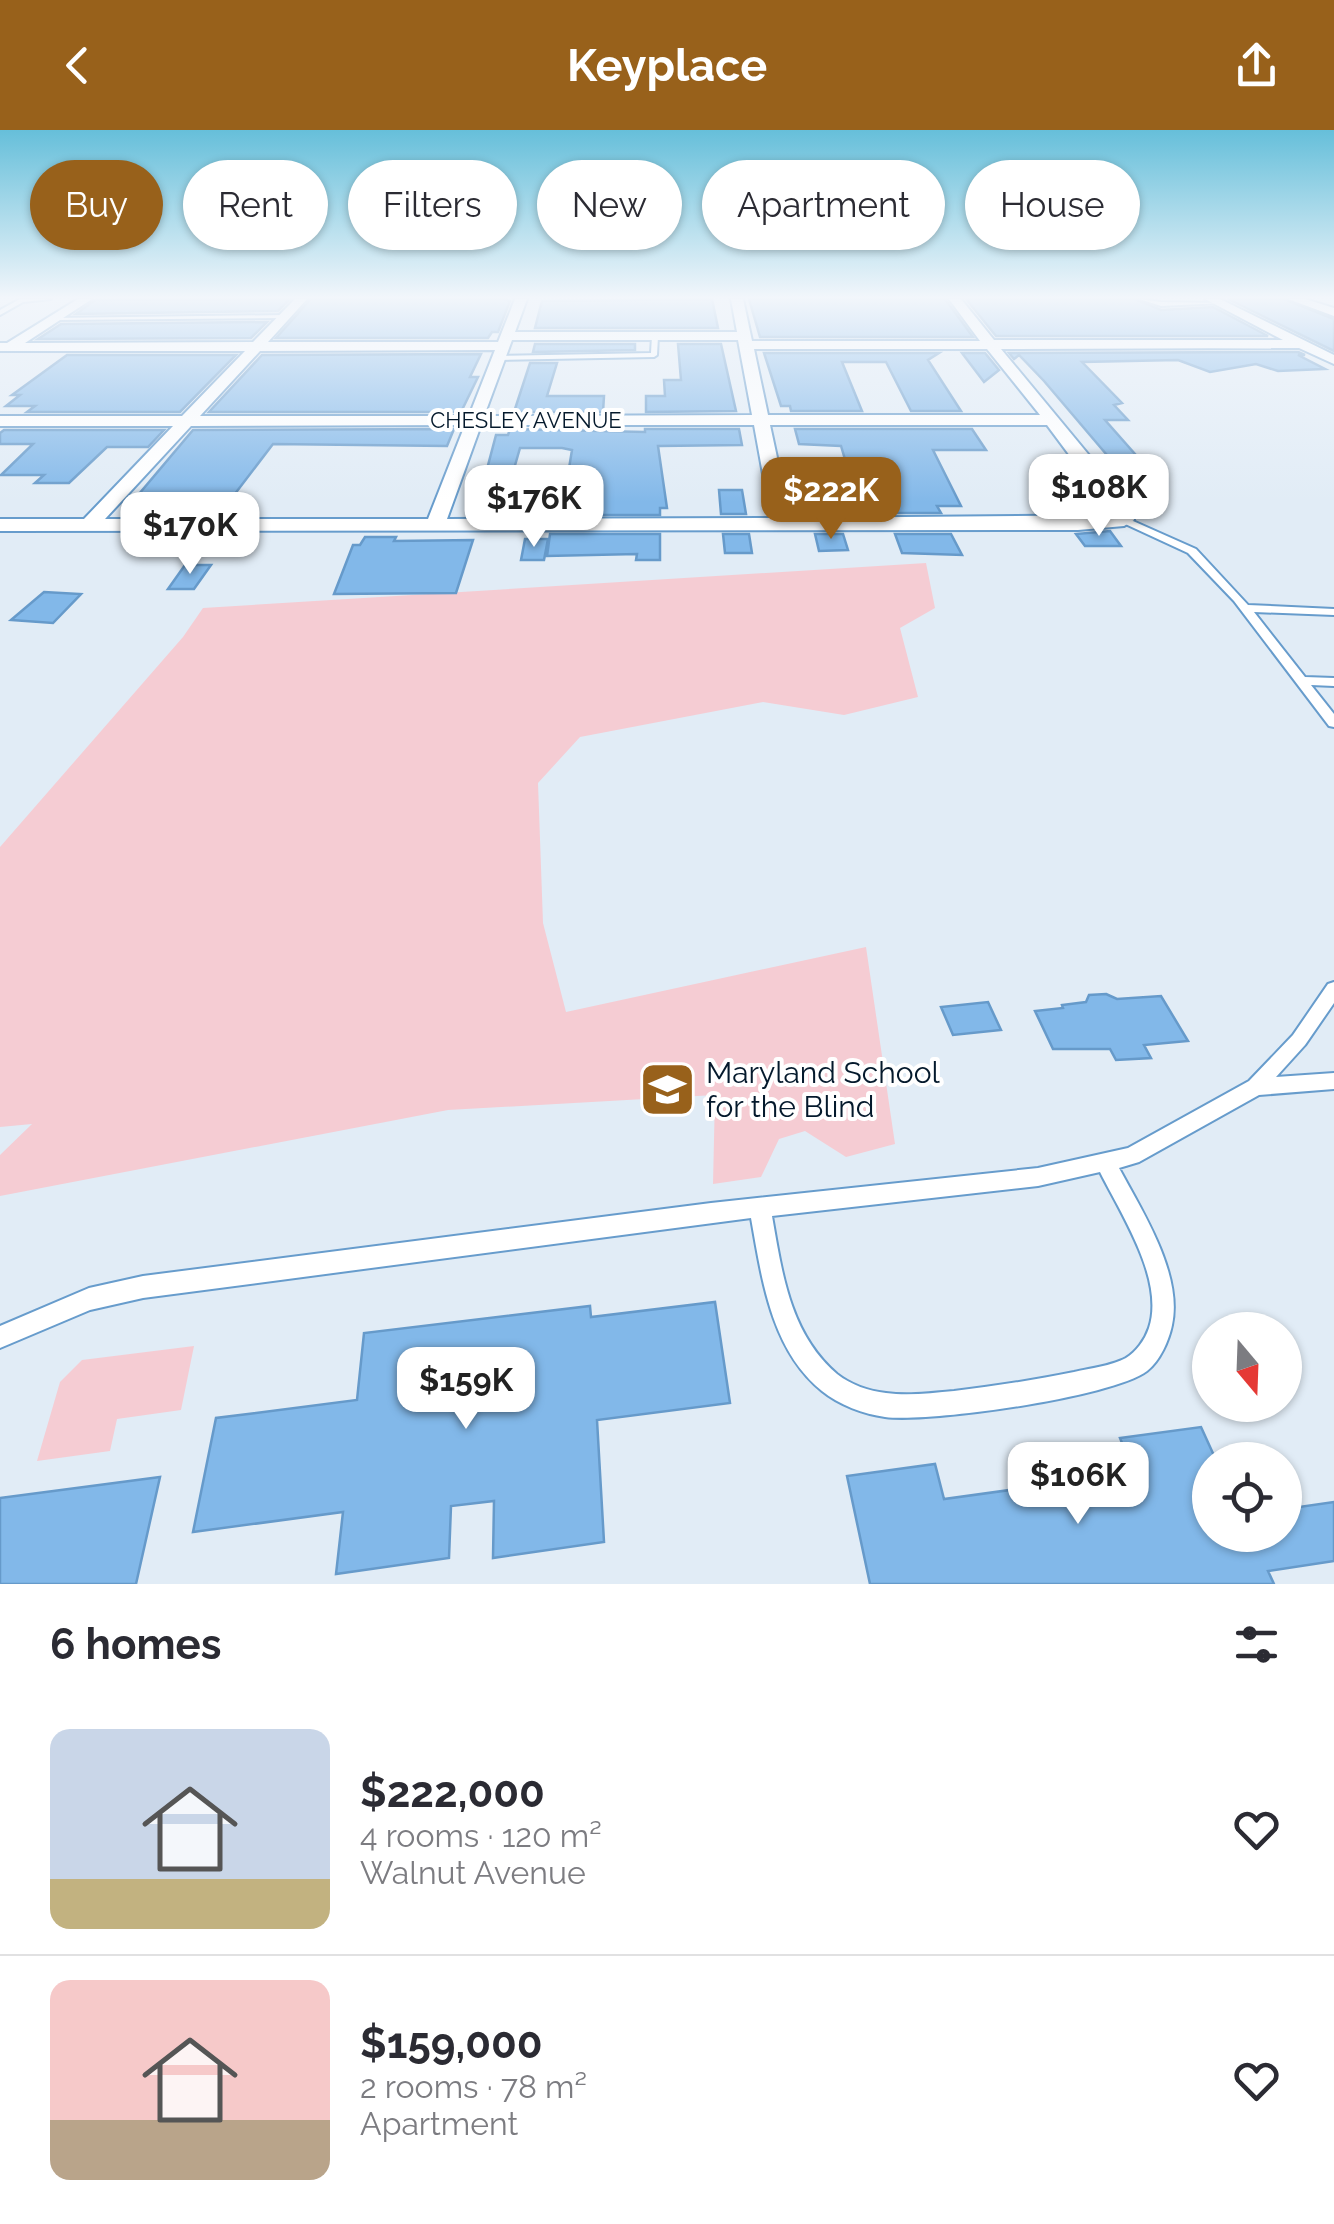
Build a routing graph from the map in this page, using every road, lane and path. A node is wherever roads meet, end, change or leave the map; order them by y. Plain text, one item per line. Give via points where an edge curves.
1 (237, 367) edge
2 (495, 367) edge
3 (751, 367) edge
4 (1007, 367) edge
5 (0, 420) edge
6 (185, 420) junction
7 (476, 420) junction
8 (762, 420) junction
9 (1052, 420) junction
10 (1124, 520) junction
11 (0, 524) edge
12 (90, 524) junction
13 (782, 524) junction
14 (435, 525) junction
15 (1246, 608) junction
16 (1334, 612) edge
17 (1303, 682) junction
18 (1334, 682) edge
19 (1334, 723) edge
20 (1334, 990) edge
21 (1334, 1081) edge
22 (1256, 1087) junction
23 (1106, 1164) junction
24 (760, 1210) junction
25 (0, 1337) edge

1 - 6 street
2 - 7 street
3 - 8 street
4 - 9 street
5 - 6 street, CHESLEY AVENUE
6 - 7 street, CHESLEY AVENUE
6 - 12 street
7 - 8 street, CHESLEY AVENUE
7 - 14 street
8 - 9 street, CHESLEY AVENUE
8 - 13 street
9 - 10 street via 1124,510
10 - 13 street
10 - 15 lane via 1186,546
11 - 12 street
12 - 14 street
13 - 14 street
15 - 16 lane
15 - 17 lane
17 - 18 lane
17 - 19 lane
20 - 22 lane
21 - 22 lane
22 - 23 lane
23 - 24 lane
23 - 24 lane via 1155,1269 1162,1321 1153,1345 1139,1364 1115,1376 1007,1394 893,1407 832,1384 792,1339
24 - 25 lane via 143,1286 89,1299

